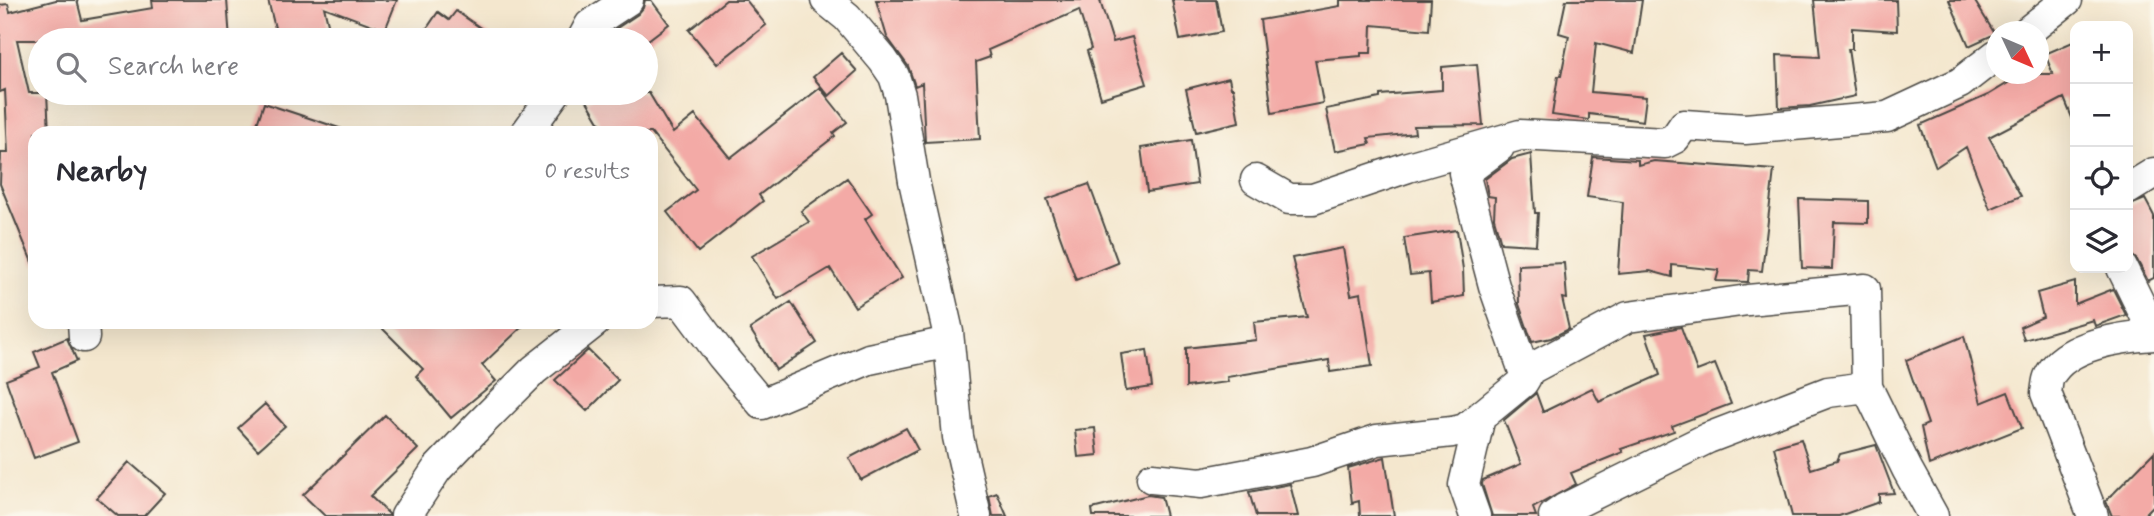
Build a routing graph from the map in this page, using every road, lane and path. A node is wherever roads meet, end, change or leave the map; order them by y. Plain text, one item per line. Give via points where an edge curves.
1 (628, 0) edge
2 (2067, 0) edge
3 (840, 6) edge
4 (2041, 21) edge
5 (588, 28) edge
6 (1986, 63) edge
7 (546, 105) edge
8 (531, 126) edge
9 (1520, 135) junction
10 (2154, 173) edge
11 (1256, 180) dead end
12 (2133, 186) edge
13 (2124, 273) edge
14 (658, 299) edge
15 (586, 329) edge
16 (2154, 334) edge
17 (949, 342) junction
18 (1525, 372) junction
19 (1867, 387) junction
20 (1480, 417) junction
21 (1152, 478) dead end
22 (406, 516) edge
23 (976, 516) edge
24 (1475, 516) edge
25 (1554, 516) edge
26 (1933, 516) edge
27 (2093, 516) edge

1 - 5 street
2 - 4 street
3 - 17 street via 894,76
6 - 9 street via 1960,83 1887,117 1745,129 1684,125 1665,143
7 - 8 street
9 - 11 street via 1313,199 1289,199
9 - 18 street via 1464,173 1494,286
10 - 12 street
13 - 16 street
14 - 17 street via 681,301 762,404 869,359
15 - 22 street via 534,370 479,425 437,469
16 - 27 street via 2088,346 2060,362 2048,378 2046,393
17 - 23 street via 958,437
18 - 19 street via 1628,317 1865,289
18 - 20 street via 1523,382
19 - 25 street via 1828,392 1708,438
19 - 26 street
20 - 21 street via 1465,429 1377,440 1312,462 1202,483
20 - 24 street via 1464,485

